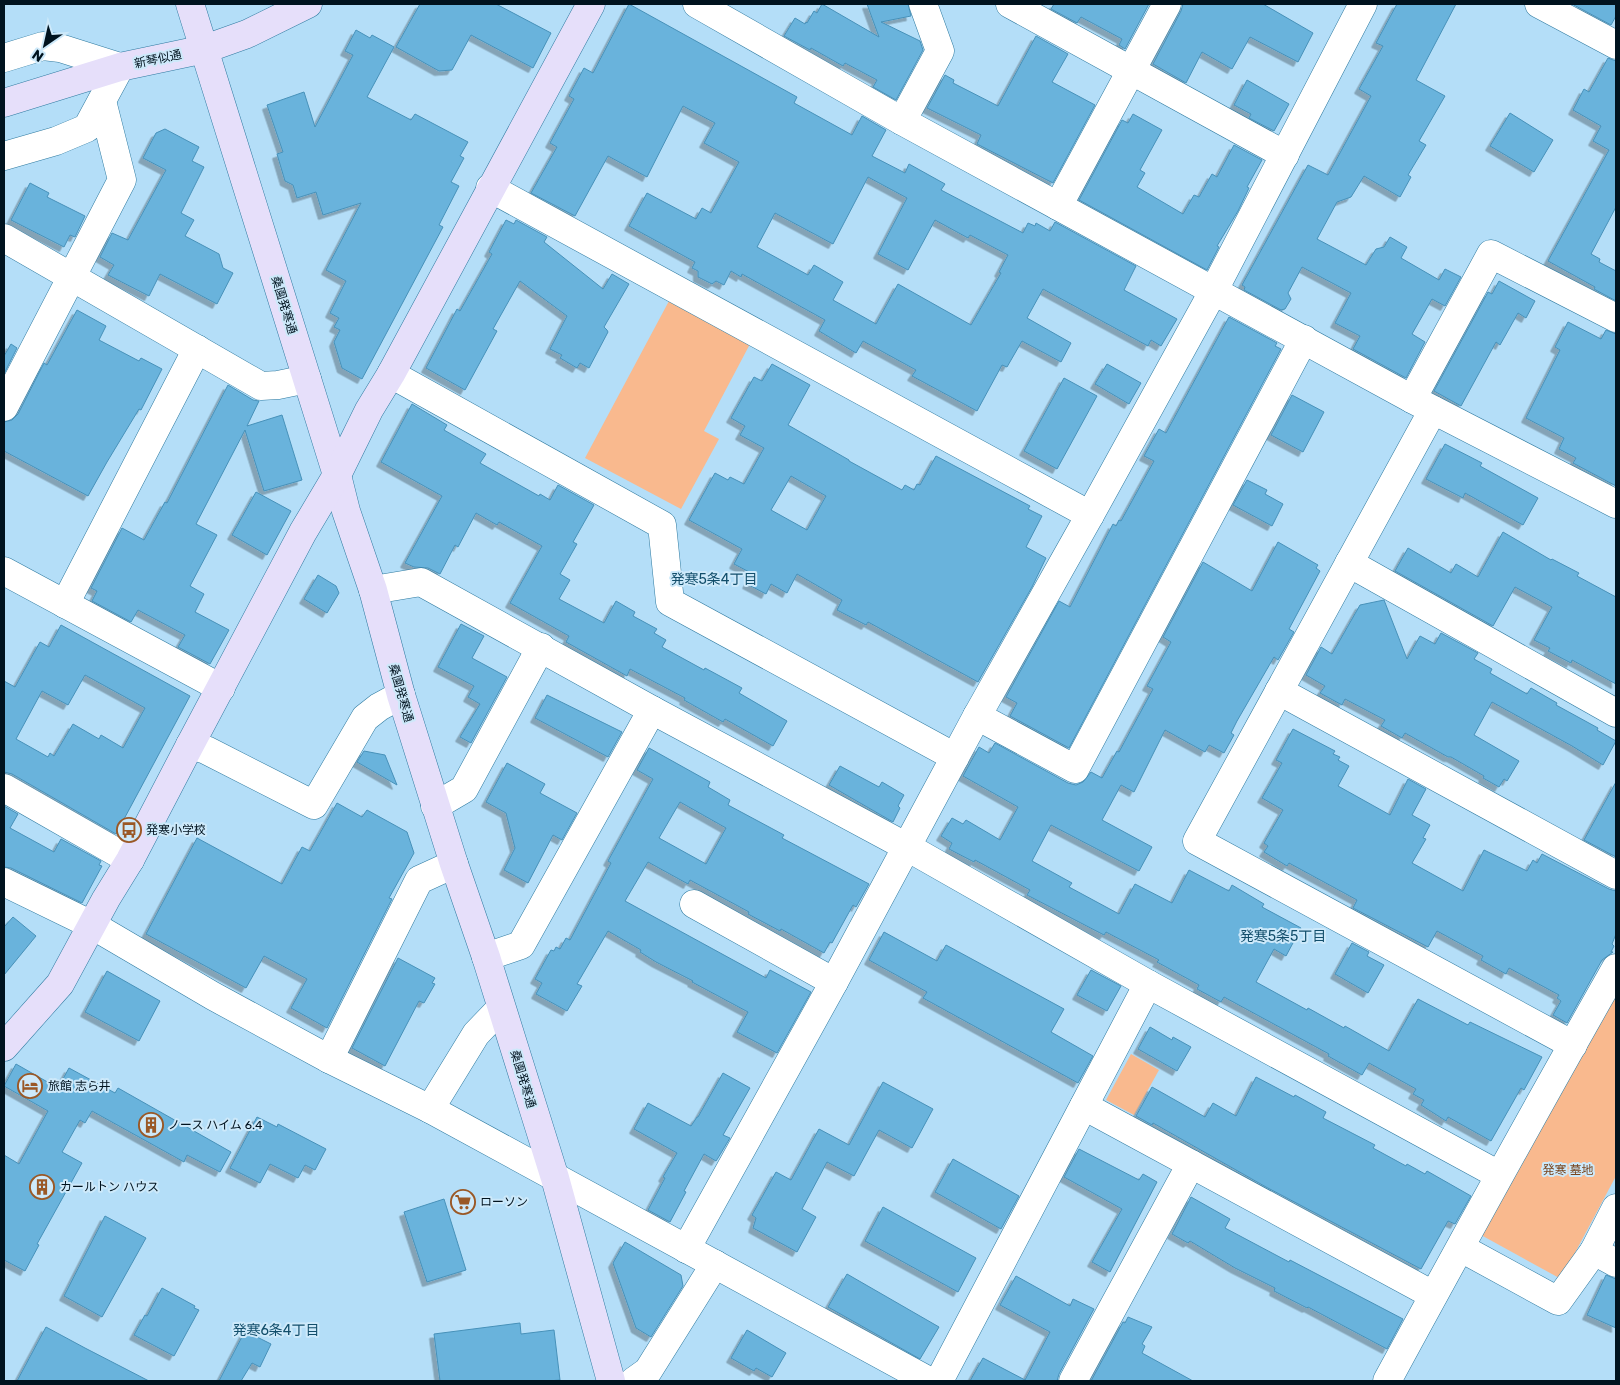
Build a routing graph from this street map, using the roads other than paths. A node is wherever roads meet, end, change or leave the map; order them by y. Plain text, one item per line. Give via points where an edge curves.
1 (190, 4) edge
2 (308, 4) edge
3 (591, 4) edge
4 (697, 4) edge
5 (923, 4) edge
6 (1010, 4) edge
7 (1167, 4) edge
8 (1363, 4) edge
9 (1539, 4) edge
10 (1616, 45) edge
11 (205, 49) junction
12 (4, 58) edge
13 (120, 67) junction
14 (1131, 71) junction
15 (102, 101) junction
16 (4, 103) edge
17 (902, 121) junction
18 (1285, 155) junction
19 (4, 156) edge
20 (490, 188) junction
21 (1058, 206) junction
22 (4, 238) edge
23 (72, 277) junction
24 (1214, 290) junction
25 (1616, 318) edge
26 (1304, 340) junction
27 (197, 349) junction
28 (390, 374) junction
29 (307, 379) junction
30 (1422, 404) junction
31 (4, 407) edge
32 (337, 475) junction
33 (1615, 501) edge
34 (1090, 515) junction
35 (1349, 563) junction
36 (4, 570) edge
37 (373, 590) junction
38 (65, 604) junction
39 (541, 648) junction
40 (221, 688) junction
41 (1279, 691) junction
42 (400, 695) junction
43 (652, 710) junction
44 (1616, 713) edge
45 (976, 716) junction
46 (190, 745) junction
47 (955, 757) junction
48 (4, 788) edge
49 (435, 806) junction
50 (907, 847) junction
51 (130, 860) junction
52 (454, 864) junction
53 (1616, 875) edge
54 (4, 882) edge
55 (694, 904) dead end
56 (92, 925) junction
57 (486, 957) junction
58 (1616, 968) edge
59 (834, 982) junction
60 (1148, 984) junction
61 (501, 1008) junction
62 (1573, 1045) junction
63 (4, 1047) edge
64 (329, 1059) junction
65 (1084, 1106) junction
66 (430, 1109) junction
67 (1190, 1164) junction
68 (1499, 1174) junction
69 (555, 1178) junction
70 (1616, 1208) edge
71 (1461, 1248) junction
72 (686, 1249) junction
73 (1605, 1257) edge
74 (714, 1264) junction
75 (1433, 1296) junction
76 (611, 1381) edge
77 (634, 1381) edge
78 (929, 1381) edge
79 (939, 1381) edge
80 (1073, 1381) edge
81 (1387, 1381) edge

1 - 11 street, 桑園発寒通
2 - 11 street, 新琴似通 via 247,34
3 - 20 street
4 - 17 street
5 - 17 street via 940,50
6 - 14 street
7 - 14 street
8 - 18 street
9 - 10 street
11 - 13 street, 新琴似通
11 - 29 street, 桑園発寒通
12 - 13 street via 43,46 60,48
13 - 15 street
13 - 16 street, 新琴似通
14 - 18 street
14 - 21 street
15 - 19 street via 87,128
15 - 23 street via 122,180
17 - 21 street
18 - 24 street
20 - 28 street
20 - 34 street
21 - 24 street
22 - 23 street
23 - 27 street
23 - 31 street
24 - 26 street
24 - 34 street
25 - 30 street via 1491,254
26 - 30 street
26 - 45 street via 1075,769
27 - 29 street via 262,386
27 - 38 street
28 - 32 street
28 - 47 street via 662,525 670,602
29 - 32 street, 桑園発寒通
30 - 33 street
30 - 35 street
32 - 37 street, 桑園発寒通
32 - 40 street via 303,532
34 - 45 street
35 - 41 street
35 - 44 street
36 - 38 street
37 - 39 street via 421,582
37 - 42 street, 桑園発寒通
38 - 40 street
39 - 43 street
39 - 49 street via 464,789
40 - 46 street
41 - 53 street
41 - 62 street via 1197,841
42 - 46 street via 365,718 314,805
42 - 49 street, 桑園発寒通
43 - 50 street
43 - 57 street via 520,945
45 - 47 street
46 - 51 street
47 - 50 street
48 - 51 street
49 - 52 street, 桑園発寒通
50 - 59 street
50 - 60 street
51 - 56 street
52 - 57 street, 桑園発寒通
52 - 64 street via 419,880
54 - 56 street
55 - 59 street
56 - 63 street via 60,984
56 - 64 street
57 - 61 street, 桑園発寒通
58 - 62 street
59 - 72 street
60 - 65 street
60 - 68 street
61 - 66 street via 476,1034
61 - 69 street, 桑園発寒通
62 - 68 street
64 - 66 street
65 - 67 street
65 - 79 street
66 - 69 street
67 - 75 street
67 - 80 street
68 - 71 street
69 - 72 street
69 - 76 street, 桑園発寒通
70 - 73 street
71 - 73 street via 1558,1301
71 - 75 street
72 - 74 street
74 - 77 street via 648,1371
74 - 78 street
75 - 81 street

